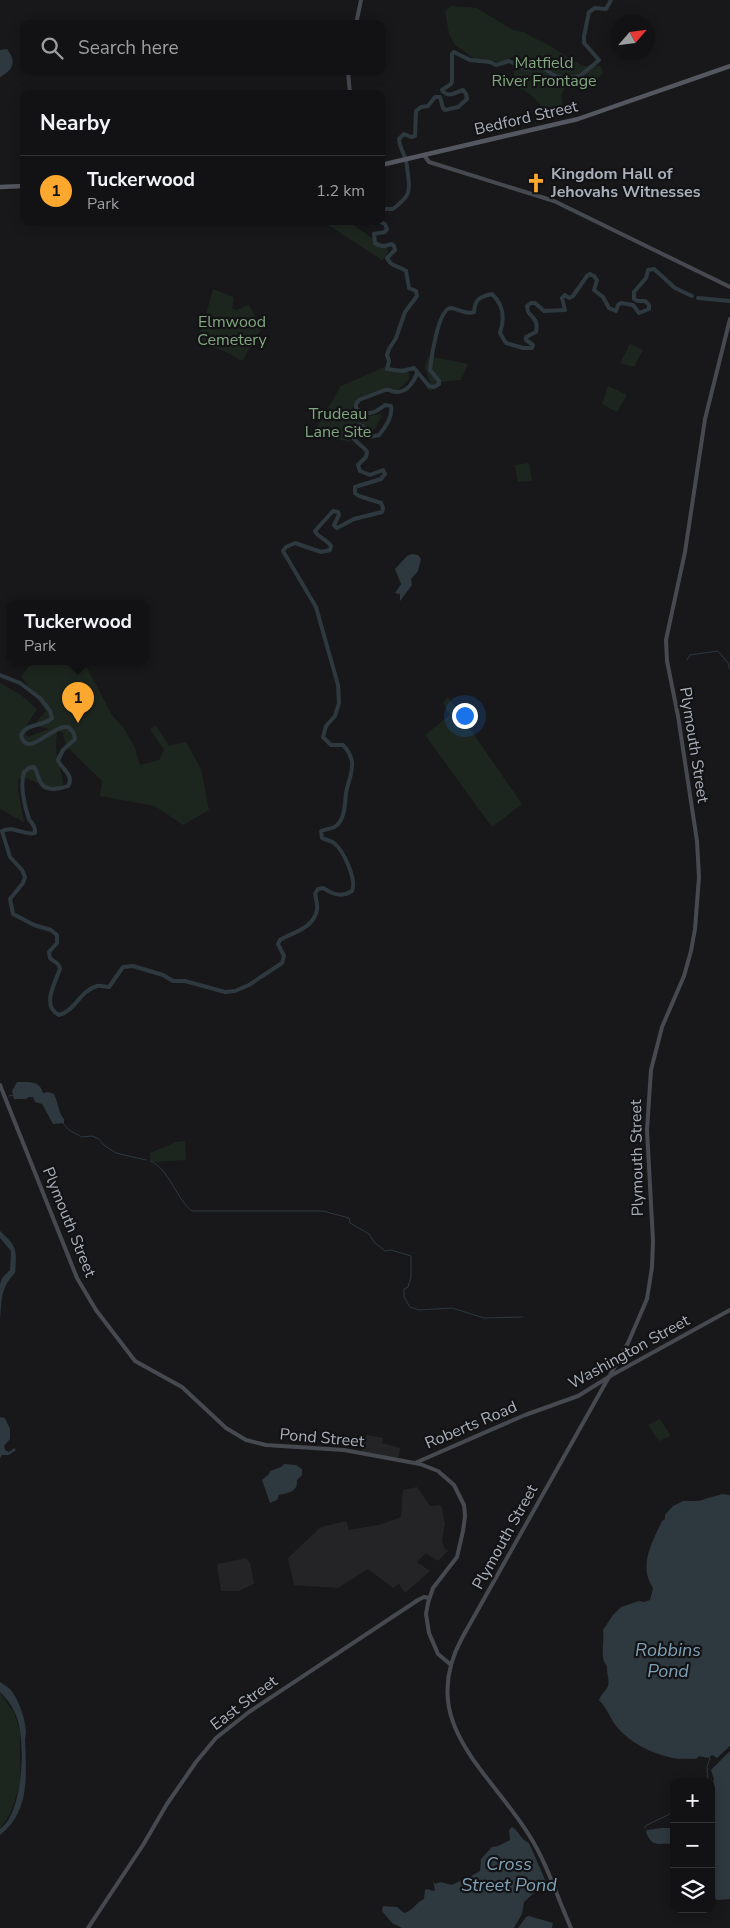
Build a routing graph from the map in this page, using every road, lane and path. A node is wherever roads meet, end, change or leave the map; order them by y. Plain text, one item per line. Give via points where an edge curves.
1 (361, 0) edge
2 (357, 20) edge
3 (730, 66) edge
4 (348, 75) edge
5 (350, 90) edge
6 (424, 155) junction
7 (385, 164) edge
8 (20, 186) edge
9 (0, 187) edge
10 (729, 286) edge
11 (730, 319) edge
12 (0, 1085) edge
13 (730, 1310) edge
14 (132, 1358) joint
15 (612, 1375) junction
16 (538, 1411) joint
17 (415, 1463) junction
18 (429, 1598) junction
19 (450, 1664) junction
20 (88, 1928) edge
21 (571, 1928) edge

1 - 2 main road
3 - 6 main road, Bedford Street via 578,119
4 - 5 main road
6 - 7 main road, Bedford Street
6 - 10 main road via 433,163 554,201
8 - 9 main road
11 - 15 main road, Plymouth Street via 706,413 685,552 666,644 698,853 695,929 685,972 657,1041 650,1079 646,1130 653,1256 648,1293 635,1331
12 - 14 main road, Plymouth Street via 77,1278
13 - 15 main road, Washington Street
14 - 17 main road, Pond Street via 182,1388 226,1428 246,1440 266,1445 339,1450
15 - 16 main road, Washington Street via 578,1396
15 - 19 main road, Plymouth Street
16 - 17 main road, Roberts Road
17 - 18 main road, Pond Street via 442,1473 452,1482 464,1509 465,1520 457,1557
18 - 19 main road via 426,1616 429,1633 438,1654
18 - 20 main road, East Street via 418,1600 218,1736 167,1804
19 - 21 main road, Plymouth Street via 448,1696 455,1729 533,1841

